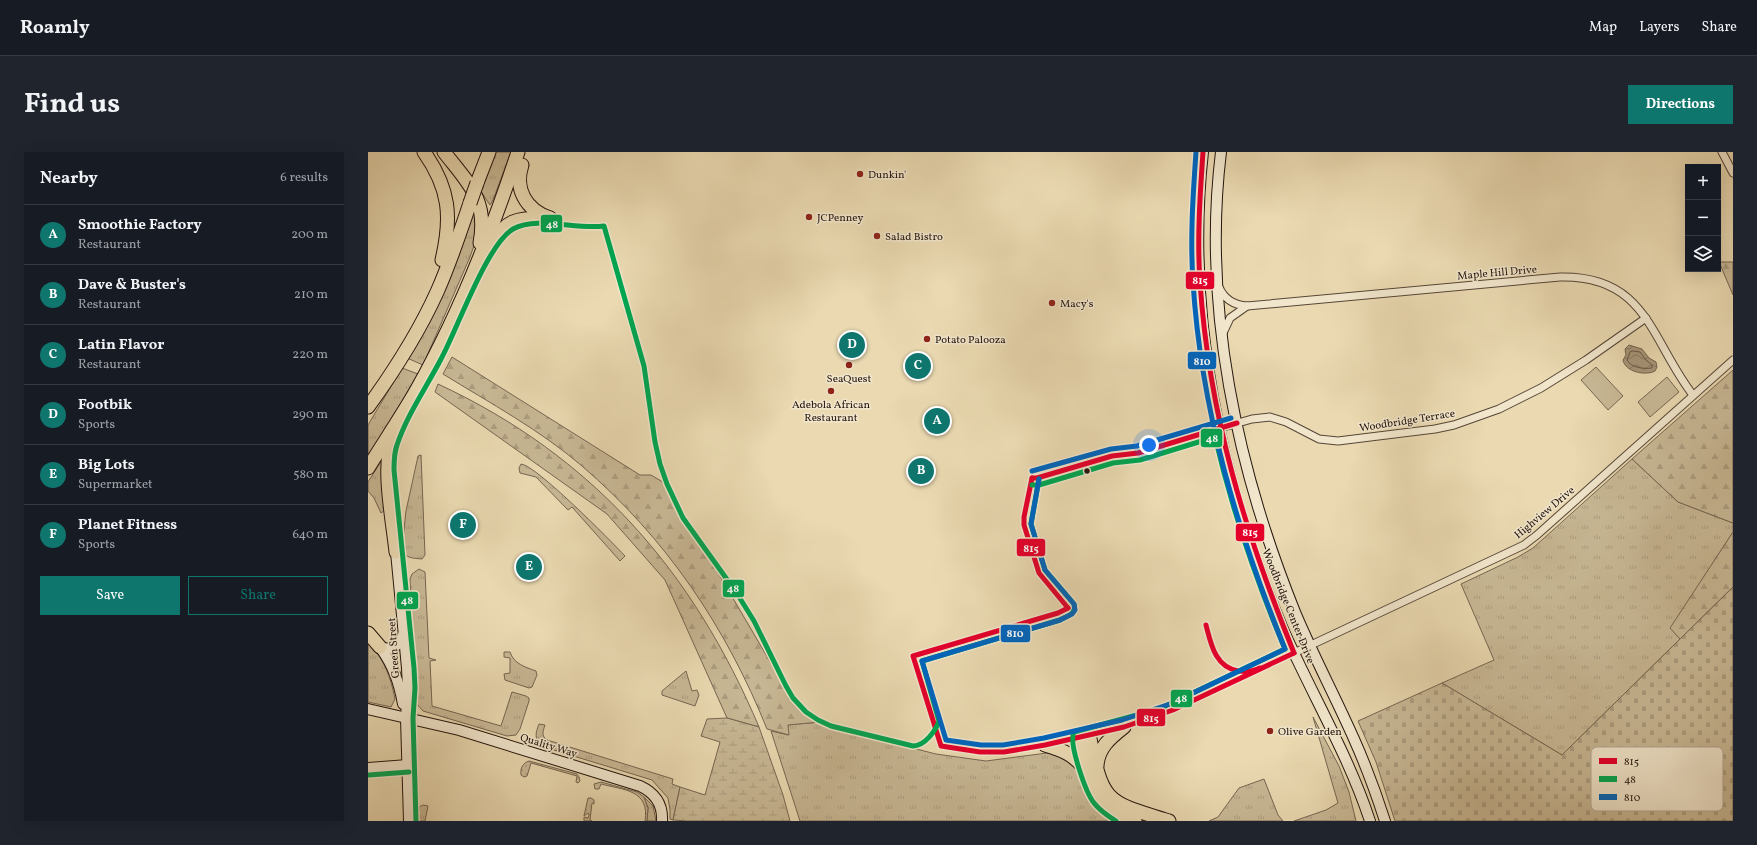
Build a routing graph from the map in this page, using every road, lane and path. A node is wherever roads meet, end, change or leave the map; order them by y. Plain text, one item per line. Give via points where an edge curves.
1 (424, 152) edge
2 (444, 152) edge
3 (489, 152) edge
4 (518, 152) edge
5 (526, 152) edge
6 (1203, 152) edge
7 (1221, 152) edge
8 (1722, 152) edge
9 (1733, 173) edge
10 (474, 272) junction
11 (1217, 281) junction
12 (1247, 306) junction
13 (1646, 318) junction
14 (1222, 335) junction
15 (410, 341) junction
16 (1733, 360) edge
17 (1693, 395) junction
18 (368, 407) edge
19 (404, 412) junction
20 (1237, 423) junction
21 (1220, 428) junction
22 (368, 468) edge
23 (396, 552) joint
24 (404, 630) junction
25 (368, 633) edge
26 (1309, 645) junction
27 (380, 647) junction
28 (1294, 653) junction
29 (368, 709) edge
30 (406, 718) junction
31 (1124, 727) dead end
32 (1084, 736) dead end
33 (1045, 745) dead end
34 (408, 765) junction
35 (368, 768) edge
36 (1091, 770) junction
37 (409, 821) edge
38 (662, 821) edge
39 (1135, 821) edge
40 (1169, 821) edge
41 (1370, 821) edge
42 (1385, 821) edge

1 - 15 highway via 444,188 448,228 440,270
2 - 10 highway via 470,186 481,208 483,227
3 - 15 highway, bridge via 437,292
4 - 10 highway via 504,196
5 - 10 highway via 519,174 520,190 532,207 550,218 521,219 506,225
6 - 21 street, Woodbridge Center Drive via 1199,280 1204,332
7 - 11 street, Woodbridge Center Drive via 1217,214
8 - 9 street
10 - 19 highway via 442,342
11 - 12 street, Maple Hill Drive via 1220,290 1229,300
11 - 14 street, Woodbridge Center Drive
12 - 13 street, Maple Hill Drive via 1570,277 1614,289 1631,301
12 - 14 street, Maple Hill Drive via 1230,318
13 - 17 street, Maple Hill Drive
13 - 20 street, Woodbridge Terrace via 1537,391 1490,413 1454,425 1333,441 1315,437 1274,418 1258,418
14 - 20 street, Woodbridge Center Drive
15 - 18 highway
16 - 17 street, Highview Drive
17 - 26 street, Highview Drive via 1524,545
19 - 22 highway
19 - 23 highway via 391,442 387,461
20 - 21 street, Woodbridge Terrace
20 - 26 street, Woodbridge Center Drive via 1265,528 1286,590
21 - 28 street, Woodbridge Center Drive via 1253,549 1270,598
23 - 24 street, Green Street
24 - 27 street via 402,640 396,646 387,649
24 - 30 street, Green Street via 408,688
25 - 27 highway
26 - 28 street, Highview Drive
26 - 42 street, Woodbridge Center Drive via 1359,750
27 - 30 street, Green Street via 396,675
28 - 41 street, Woodbridge Center Drive via 1347,763
29 - 30 street, Quality Way
30 - 34 street, Green Street
30 - 38 street, Quality Way via 470,733 640,786 652,792 658,800
31 - 36 highway via 1102,747
32 - 36 highway
33 - 36 highway via 1068,752
34 - 35 street
34 - 37 street, Green Street
36 - 39 highway via 1094,791 1104,804 1117,815
36 - 40 highway via 1104,790 1118,804

